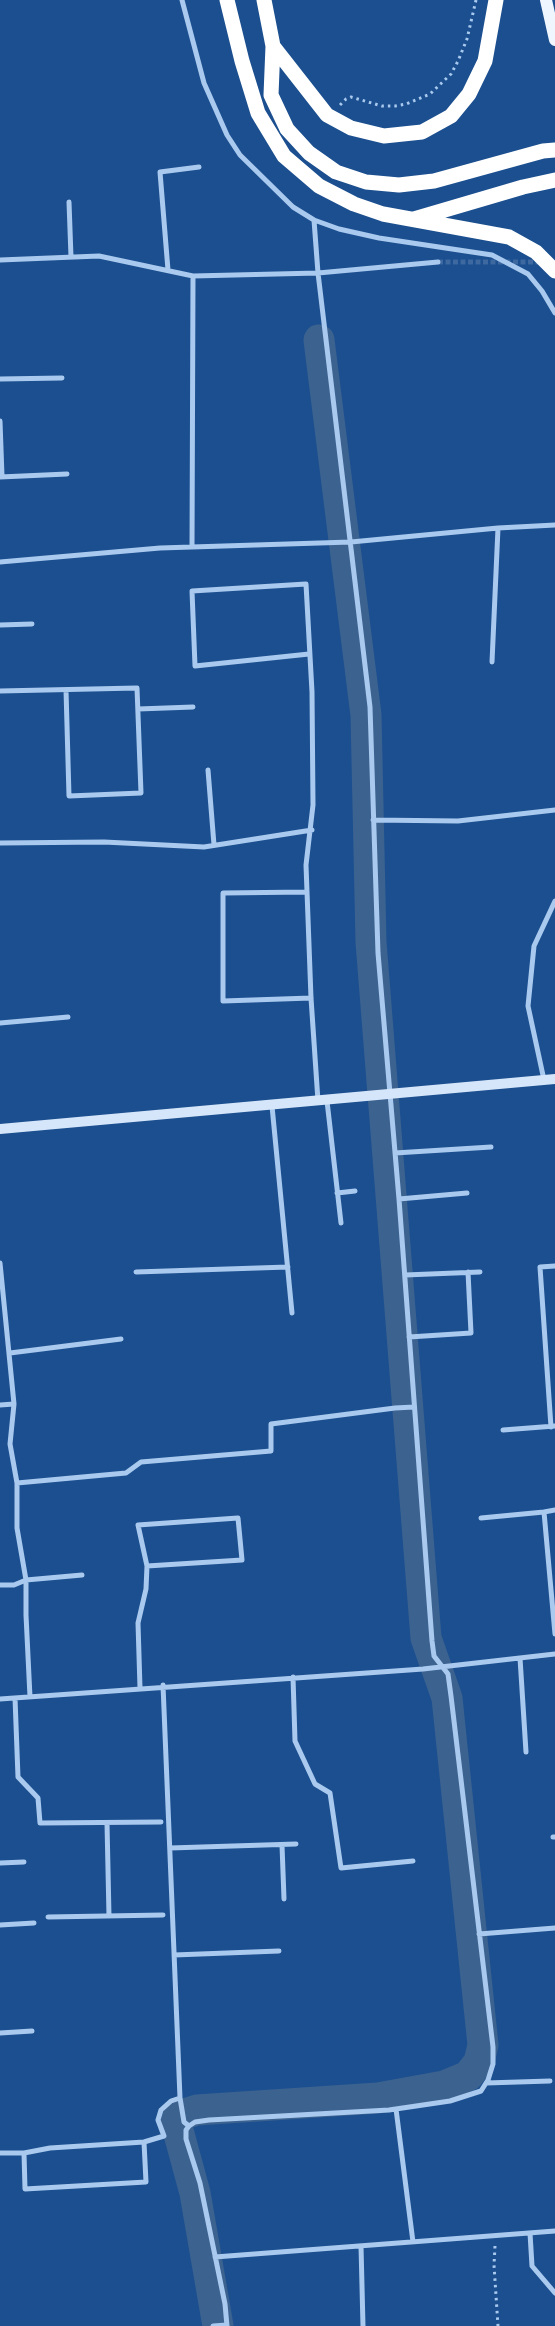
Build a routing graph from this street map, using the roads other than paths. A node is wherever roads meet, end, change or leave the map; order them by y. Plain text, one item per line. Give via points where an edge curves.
1 (182, 0) edge
2 (227, 0) edge
3 (264, 0) edge
4 (496, 0) edge
5 (546, 0) edge
6 (555, 40) edge
7 (272, 46) junction
8 (549, 151) edge
9 (199, 167) dead end
10 (555, 180) edge
11 (69, 202) dead end
12 (314, 220) junction
13 (410, 220) junction
14 (72, 257) junction
15 (0, 260) edge
16 (438, 262) tunnel mouth
17 (168, 270) junction
18 (555, 271) edge
19 (318, 273) junction
20 (193, 276) junction
21 (555, 313) edge
22 (62, 378) dead end
23 (0, 379) edge
24 (0, 421) edge
25 (67, 474) dead end
26 (1, 476) edge
27 (555, 526) edge
28 (498, 528) junction
29 (352, 542) junction
30 (192, 547) junction
31 (0, 562) edge
32 (0, 624) edge
33 (32, 624) dead end
34 (310, 654) junction
35 (492, 662) dead end
36 (66, 690) junction
37 (0, 691) edge
38 (193, 707) dead end
39 (138, 709) junction
40 (208, 770) dead end
41 (555, 810) edge
42 (373, 820) junction
43 (312, 830) junction
44 (0, 843) edge
45 (214, 845) junction
46 (307, 892) junction
47 (555, 901) edge
48 (311, 998) junction
49 (68, 1017) dead end
50 (0, 1023) edge
51 (550, 1080) edge
52 (385, 1096) junction
53 (322, 1101) junction
54 (272, 1106) junction
55 (0, 1129) edge
56 (491, 1146) dead end
57 (395, 1153) junction
58 (355, 1191) dead end
59 (467, 1193) dead end
60 (337, 1194) junction
61 (399, 1199) junction
62 (341, 1223) dead end
63 (0, 1263) edge
64 (555, 1266) edge
65 (288, 1268) junction
66 (136, 1272) dead end
67 (468, 1272) junction
68 (480, 1272) dead end
69 (405, 1275) junction
70 (292, 1313) dead end
71 (3, 1314) edge
72 (409, 1337) junction
73 (121, 1339) dead end
74 (10, 1353) junction
75 (14, 1404) junction
76 (0, 1405) edge
77 (414, 1407) junction
78 (553, 1427) edge
79 (503, 1430) dead end
80 (17, 1483) junction
81 (555, 1510) edge
82 (544, 1512) junction
83 (480, 1518) dead end
84 (548, 1562) junction
85 (555, 1562) edge
86 (147, 1566) junction
87 (82, 1575) dead end
88 (26, 1580) junction
89 (0, 1585) edge
90 (555, 1634) edge
91 (555, 1654) edge
92 (520, 1658) junction
93 (443, 1666) junction
94 (293, 1677) junction
95 (162, 1686) junction
96 (140, 1688) junction
97 (30, 1697) junction
98 (0, 1698) edge
99 (15, 1698) junction
100 (526, 1752) dead end
101 (161, 1822) dead end
102 (107, 1823) junction
103 (296, 1844) dead end
104 (282, 1845) junction
105 (170, 1848) junction
106 (412, 1860) dead end
107 (24, 1862) dead end
108 (0, 1864) edge
109 (284, 1899) dead end
110 (163, 1915) dead end
111 (109, 1916) junction
112 (48, 1917) dead end
113 (34, 1923) dead end
114 (0, 1925) edge
115 (555, 1928) edge
116 (479, 1934) junction
117 (279, 1951) dead end
118 (174, 1955) junction
119 (32, 2031) dead end
120 (0, 2033) edge
121 (550, 2081) dead end
122 (486, 2083) junction
123 (180, 2098) junction
124 (396, 2109) junction
125 (189, 2126) junction
126 (144, 2142) junction
127 (0, 2153) edge
128 (24, 2153) junction
129 (555, 2231) edge
130 (530, 2233) junction
131 (412, 2242) junction
132 (361, 2246) junction
133 (215, 2257) junction
134 (555, 2293) edge
135 (213, 2326) edge
136 (227, 2326) edge
137 (363, 2326) edge

1 - 12 street via 204,83 240,155 293,208
2 - 13 highway via 258,113 284,156 320,186 354,204
3 - 7 highway
4 - 7 highway via 485,61 469,94 450,116 422,132 384,136 351,128 327,116
5 - 6 main road
7 - 8 highway via 271,95 287,129 309,153 336,172 366,182 399,185 434,181
9 - 17 street via 160,172
10 - 13 highway via 523,186
11 - 14 street
12 - 19 street
12 - 21 street via 379,238 492,255 528,274
13 - 18 highway via 509,237 536,252
14 - 15 street
14 - 17 street via 99,256
16 - 19 street
17 - 20 street
19 - 20 street
19 - 29 street
20 - 30 street
22 - 23 street
24 - 26 street
25 - 26 street
27 - 28 street
28 - 29 street
28 - 35 street
29 - 30 street
29 - 42 street via 370,707
30 - 31 street
32 - 33 street
34 - 34 street via 306,584 192,591 195,666
34 - 43 street
36 - 37 street
36 - 39 street via 137,688
36 - 39 street via 69,796 141,793
38 - 39 street
40 - 45 street
41 - 42 street via 458,821
42 - 52 street
43 - 45 street
43 - 46 street via 306,865
44 - 45 street
46 - 48 street
46 - 48 street via 223,893 223,1001
47 - 51 street via 534,946 528,1006
48 - 53 street
49 - 50 street
51 - 52 street
52 - 53 street
52 - 57 street
53 - 54 street
53 - 60 street
54 - 55 street
54 - 65 street
56 - 57 street
57 - 61 street
58 - 60 street
59 - 61 street
60 - 62 street
61 - 69 street
63 - 71 street
64 - 78 street via 540,1268
65 - 66 street
65 - 70 street
67 - 68 street
67 - 69 street
67 - 72 street via 471,1333
69 - 72 street
71 - 74 street
72 - 77 street
73 - 74 street
74 - 75 street
75 - 76 street
75 - 80 street via 10,1444
77 - 80 street via 271,1424 271,1451 141,1462 126,1473
77 - 93 street via 432,1641 434,1656
78 - 79 street
80 - 88 street via 17,1528
81 - 82 street
82 - 83 street
82 - 84 street
84 - 85 street
84 - 90 street
86 - 86 street via 138,1525 238,1518 242,1560
86 - 96 street via 146,1589 138,1623
87 - 88 street
88 - 89 street via 14,1585
88 - 97 street
91 - 92 street
92 - 93 street
92 - 100 street
93 - 94 street
93 - 116 street via 448,1674 451,1696
94 - 95 street
94 - 106 street via 295,1741 315,1784 330,1793 341,1868
95 - 96 street
95 - 105 street
96 - 97 street
97 - 99 street
98 - 99 street
99 - 102 street via 18,1777 38,1798 40,1823
101 - 102 street
102 - 111 street
103 - 104 street
104 - 105 street
104 - 109 street
105 - 118 street
107 - 108 street
110 - 111 street
111 - 112 street
113 - 114 street
115 - 116 street
116 - 122 street via 492,2047 492,2064
117 - 118 street
118 - 123 street
119 - 120 street
121 - 122 street
122 - 124 street via 481,2090 467,2096
123 - 125 street via 184,2122
123 - 126 street via 161,2110 158,2120 164,2136
124 - 125 street via 208,2120
124 - 131 street
125 - 133 street via 186,2139 200,2183
126 - 128 street via 50,2148
126 - 128 street via 146,2182 26,2189
127 - 128 street
129 - 130 street
130 - 131 street
130 - 134 street via 532,2266
131 - 132 street
132 - 133 street
132 - 137 street
133 - 136 street
135 - 136 street

